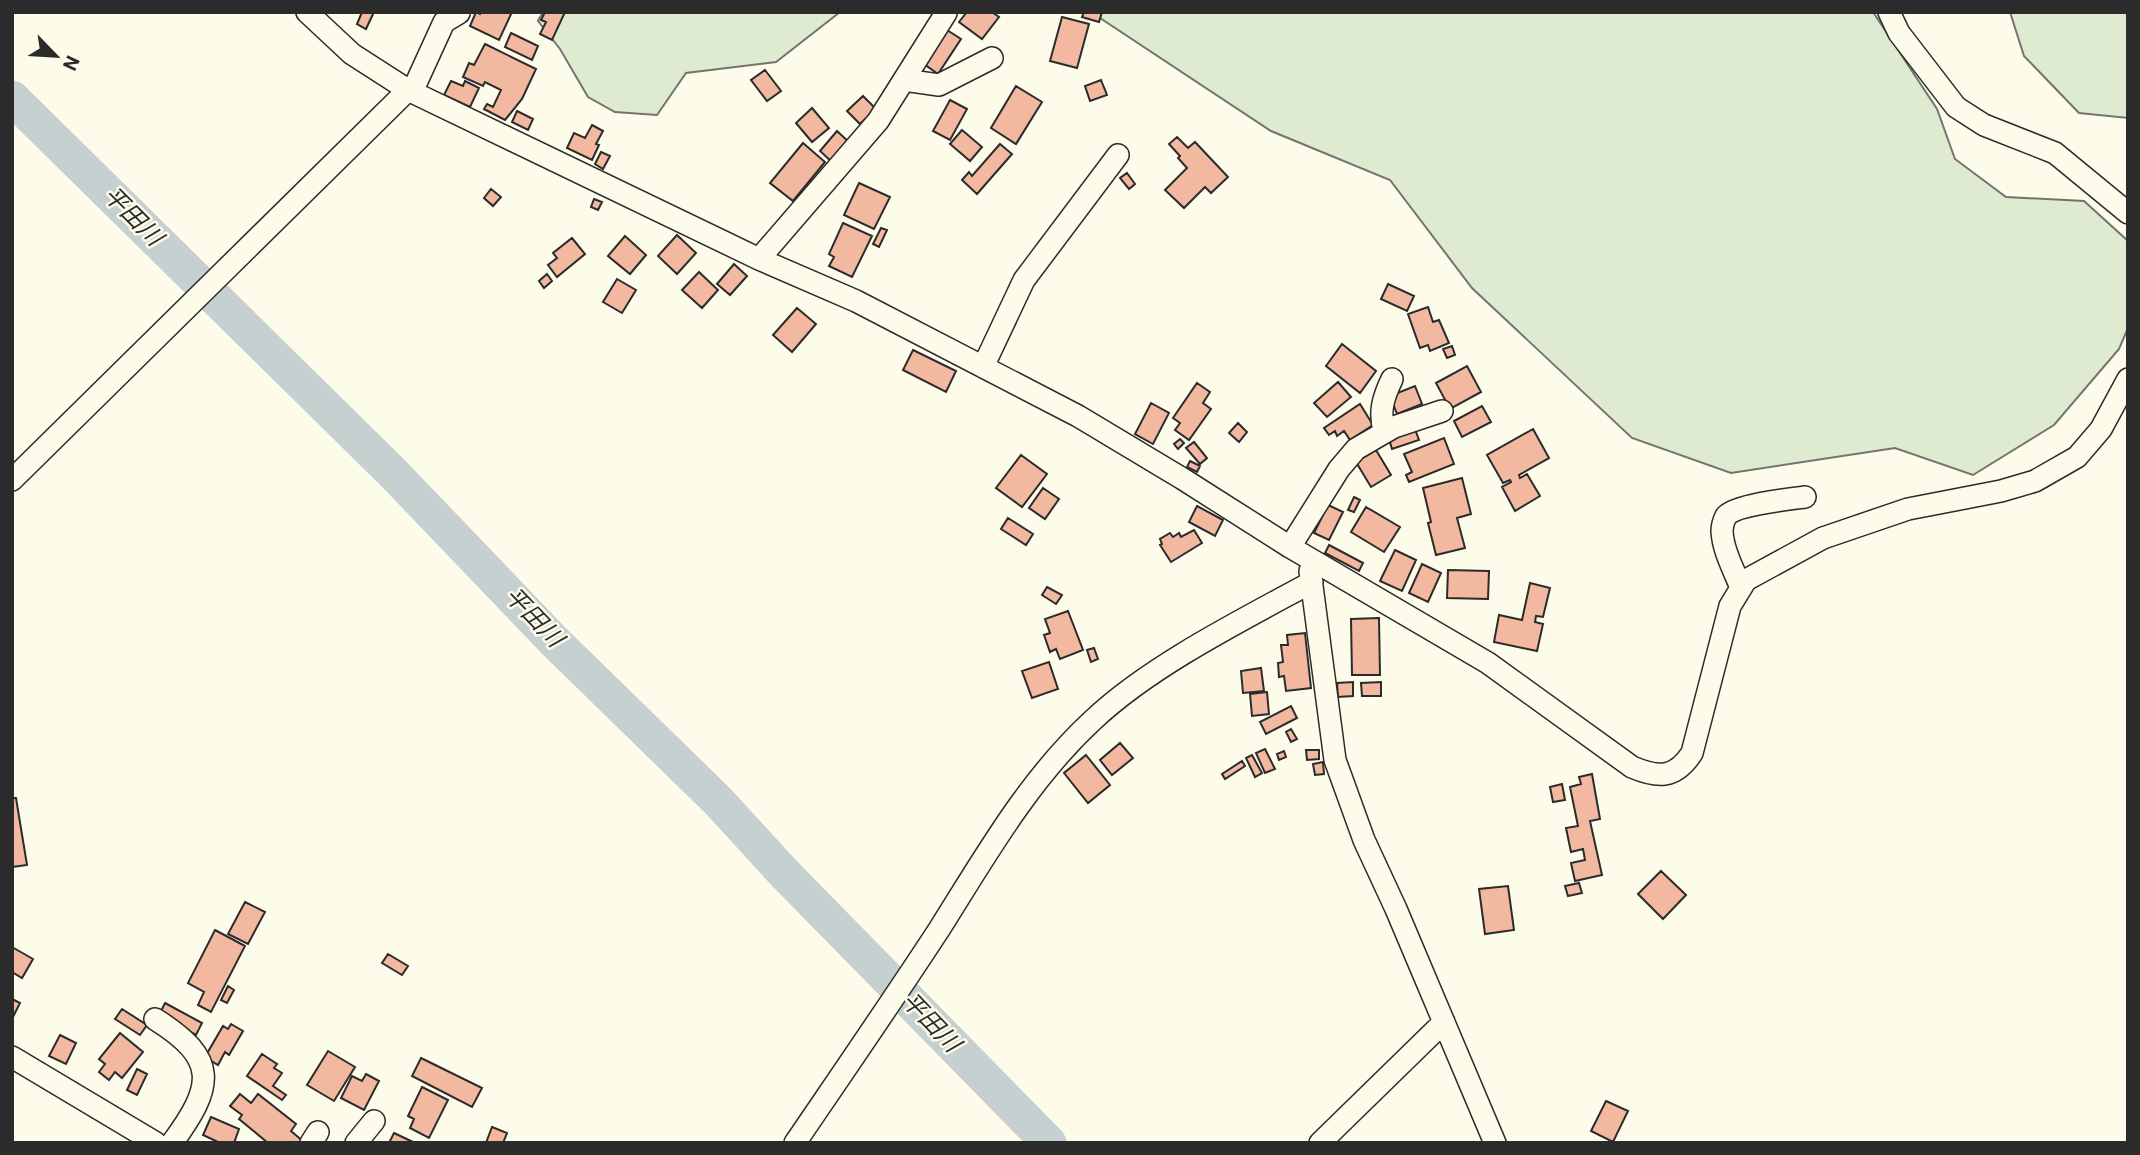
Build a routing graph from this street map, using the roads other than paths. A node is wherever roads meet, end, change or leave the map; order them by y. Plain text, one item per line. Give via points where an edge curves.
1 (307, 12) edge
2 (1889, 12) edge
3 (459, 13) edge
4 (946, 13) edge
5 (992, 58) dead end
6 (904, 80) junction
7 (410, 91) junction
8 (1118, 155) dead end
9 (2128, 213) edge
10 (759, 259) junction
11 (983, 367) junction
12 (1392, 379) dead end
13 (2128, 379) edge
14 (1442, 411) dead end
15 (1384, 431) junction
16 (12, 480) edge
17 (1805, 497) dead end
18 (1298, 551) junction
19 (1312, 582) junction
20 (1741, 588) junction
21 (155, 1019) dead end
22 (1444, 1022) junction
23 (12, 1057) edge
24 (374, 1121) dead end
25 (156, 1143) edge
26 (172, 1143) edge
27 (356, 1143) edge
28 (795, 1143) edge
29 (1320, 1143) edge
30 (1495, 1143) edge

1 - 7 street via 352,54
2 - 9 street via 1899,33 1956,107 1984,125 2055,153
3 - 7 street via 444,22
4 - 6 street
5 - 6 street via 939,85
6 - 10 street via 878,121
7 - 10 street
7 - 16 street
8 - 11 street via 1024,280
10 - 11 street via 856,301
11 - 18 street via 1089,423
12 - 15 street via 1381,407
13 - 20 street via 2101,429 2077,457 2035,481 1908,509 1823,538 1746,580
14 - 15 street
15 - 18 street via 1348,459
17 - 20 street via 1765,503 1726,517 1721,528
18 - 19 street
18 - 20 street via 1488,663 1632,767 1659,775 1684,766 1692,753 1730,606
19 - 22 street via 1335,760 1364,841
19 - 28 street via 1183,654 1094,718 1059,754 1021,801
21 - 26 street via 192,1046 202,1070 200,1100
22 - 29 street
22 - 30 street
23 - 25 street
24 - 27 street

